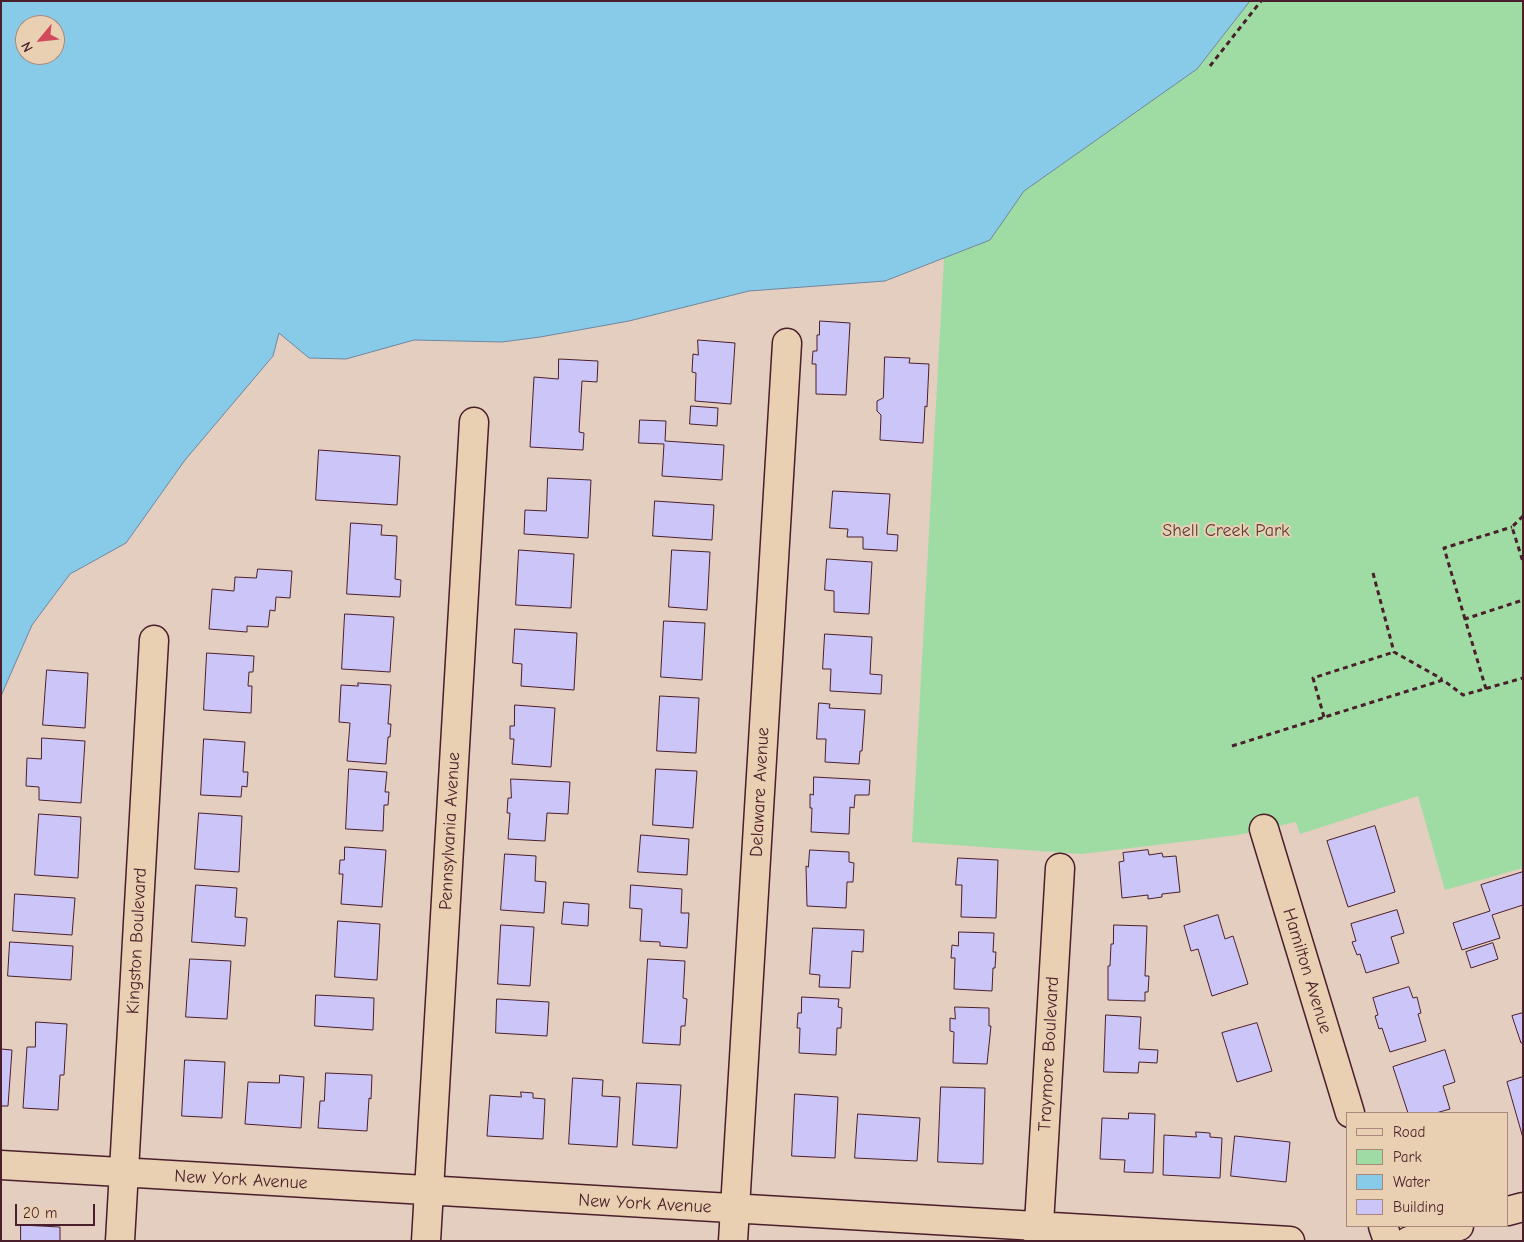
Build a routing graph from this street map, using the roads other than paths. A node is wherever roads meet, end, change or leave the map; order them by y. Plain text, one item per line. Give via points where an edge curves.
1 (787, 343) dead end
2 (474, 422) dead end
3 (154, 640) dead end
4 (1264, 829) dead end
5 (1060, 868) dead end
6 (1350, 1112) edge
7 (1, 1165) edge
8 (124, 1173) junction
9 (429, 1191) junction
10 (1523, 1207) edge
11 (735, 1209) junction
12 (1509, 1212) edge
13 (1383, 1227) edge
14 (1457, 1227) edge
15 (1038, 1234) edge
16 (120, 1241) edge
17 (426, 1241) edge
18 (734, 1241) edge
19 (1290, 1241) edge
20 (1388, 1241) edge
21 (1409, 1241) edge

1 - 11 street, Delaware Avenue
2 - 9 street, Pennsylvania Avenue
3 - 8 street, Kingston Boulevard
4 - 6 street, Hamilton Avenue
5 - 15 street, Traymore Boulevard
7 - 8 street, New York Avenue
8 - 9 street, New York Avenue
8 - 16 street, Kingston Boulevard
9 - 11 street, New York Avenue
9 - 17 street, Pennsylvania Avenue
10 - 12 street
11 - 15 street, New York Avenue
11 - 18 street, Delaware Avenue
13 - 20 street
14 - 21 street
15 - 19 street, New York Avenue

